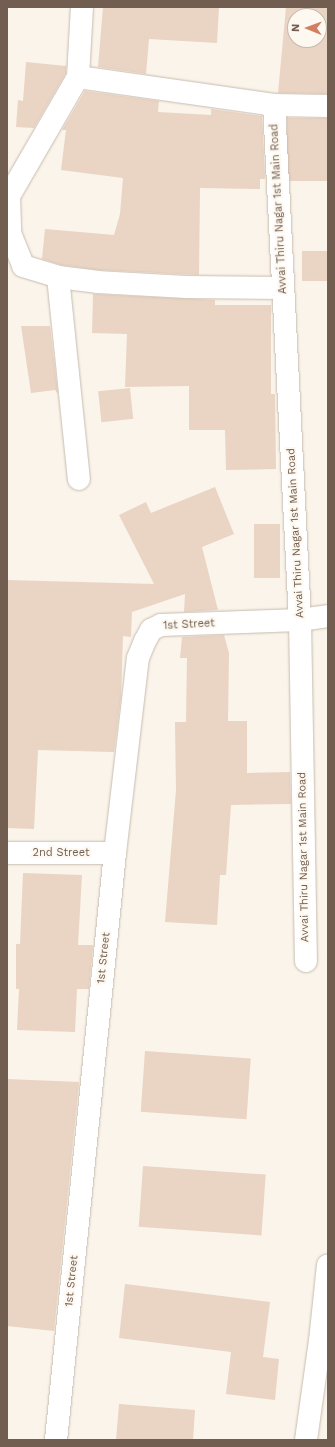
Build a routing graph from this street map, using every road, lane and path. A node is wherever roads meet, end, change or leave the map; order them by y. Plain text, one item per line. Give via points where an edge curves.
1 (82, 7) edge
2 (78, 77) junction
3 (274, 105) junction
4 (328, 106) edge
5 (8, 233) edge
6 (58, 277) junction
7 (283, 288) junction
8 (79, 479) dead end
9 (328, 616) edge
10 (300, 620) junction
11 (7, 853) edge
12 (115, 853) junction
13 (306, 961) dead end
14 (328, 1265) edge
15 (324, 1342) edge
16 (56, 1440) edge
17 (306, 1440) edge

1 - 2 street
2 - 3 street
2 - 5 street via 9,196
3 - 4 street
3 - 7 street, Avvai Thiru Nagar 1st Main Road
5 - 6 street via 23,266
6 - 7 street via 96,282 186,287
6 - 8 street
7 - 10 street, Avvai Thiru Nagar 1st Main Road
9 - 10 street, 1st Street
10 - 12 street, 1st Street via 161,625 151,630 138,658
10 - 13 street, Avvai Thiru Nagar 1st Main Road
11 - 12 street, 2nd Street
12 - 16 street, 1st Street
14 - 15 street
15 - 17 street

